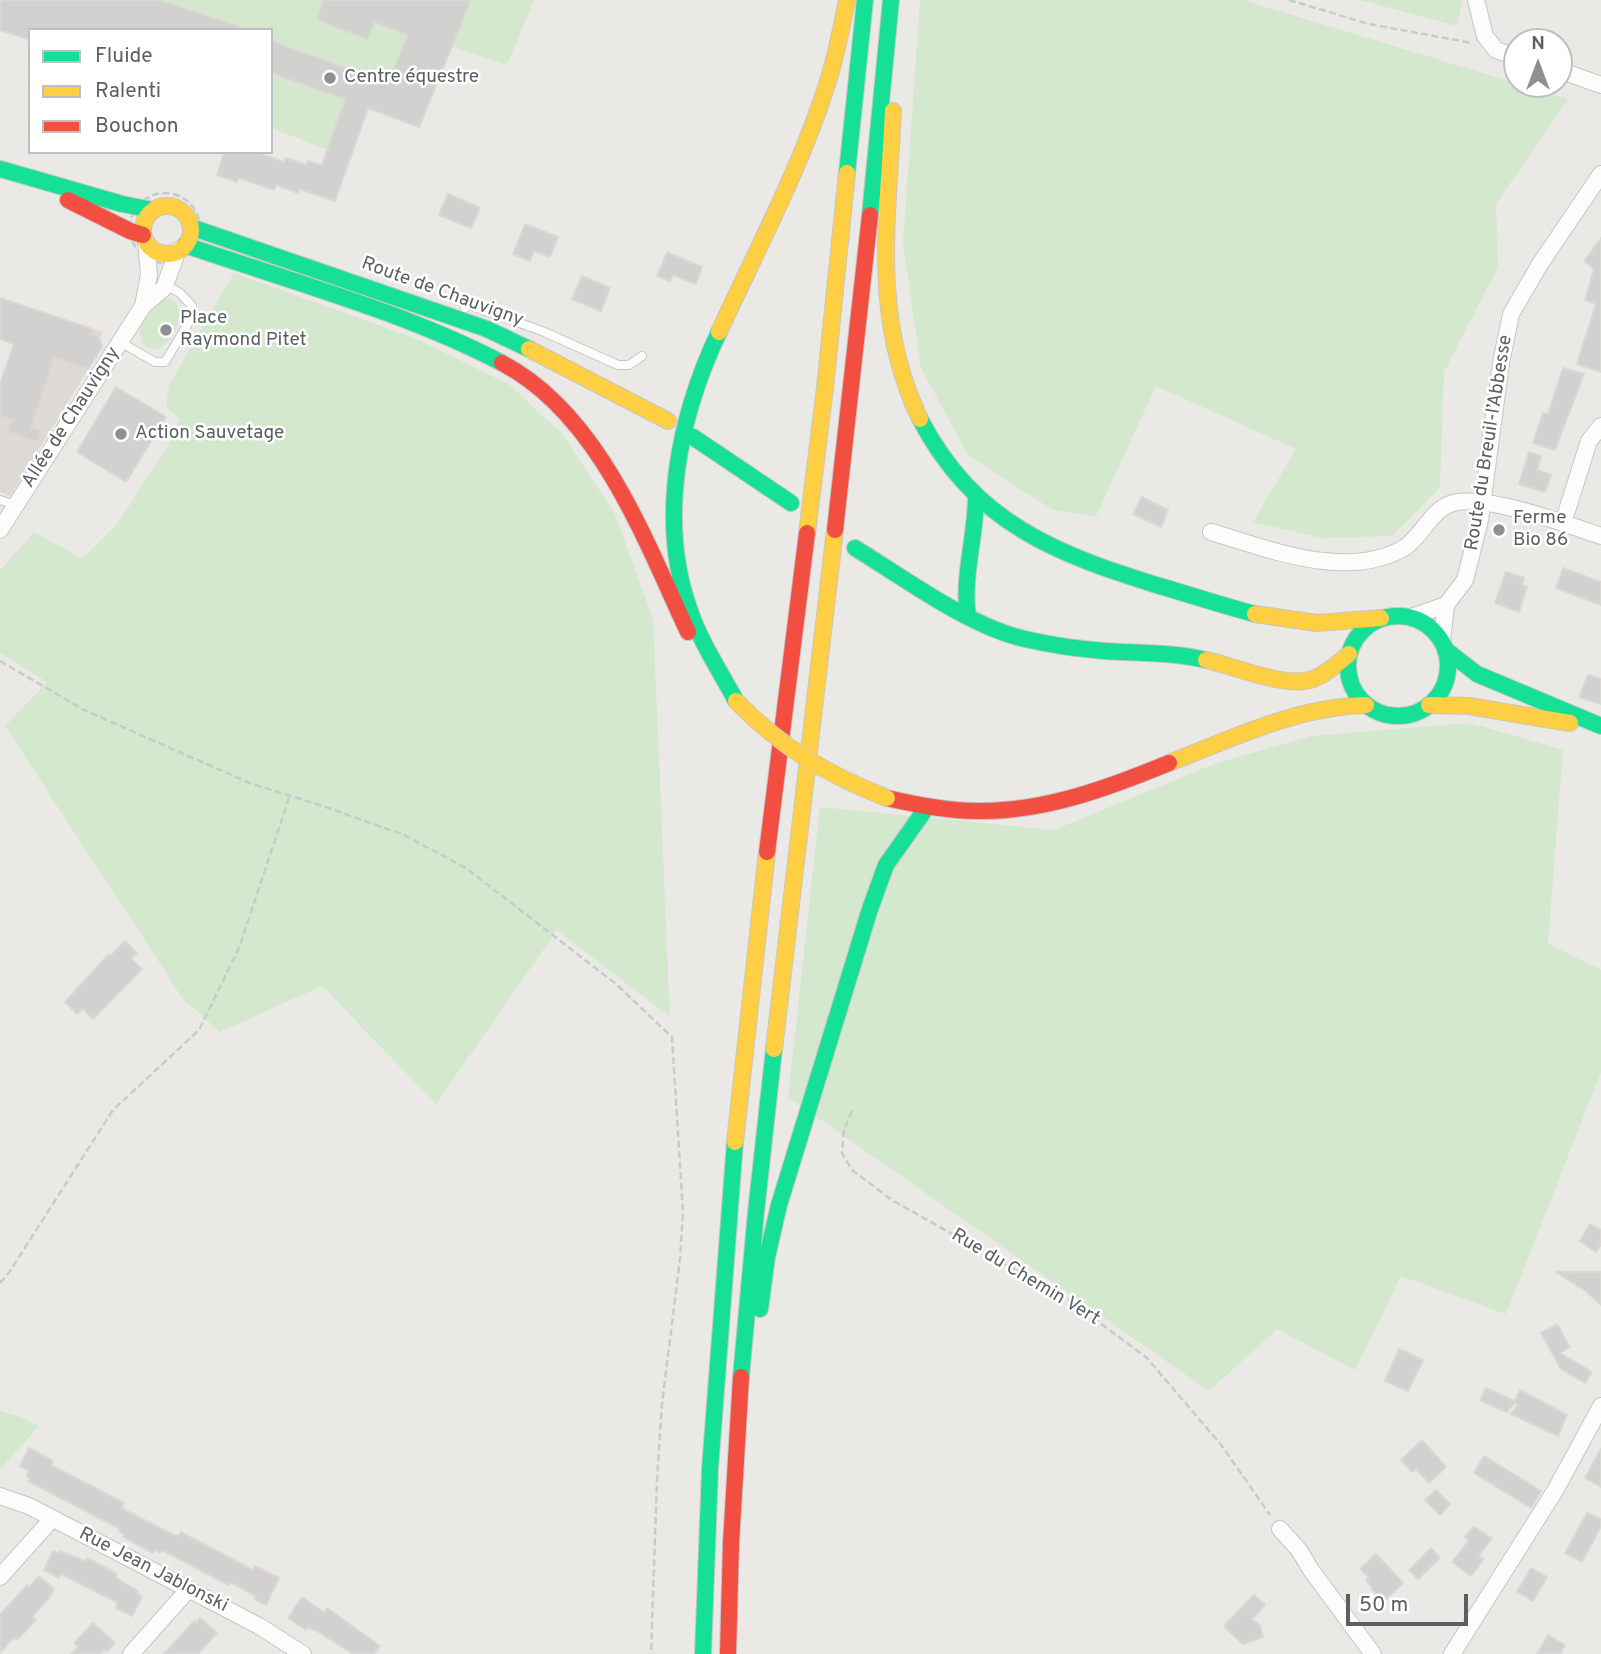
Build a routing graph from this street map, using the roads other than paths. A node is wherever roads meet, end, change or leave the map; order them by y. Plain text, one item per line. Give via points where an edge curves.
1 (847, 0) edge
2 (865, 0) edge
3 (891, 0) edge
4 (897, 0) edge
5 (1476, 0) edge
6 (1503, 52) edge
7 (1573, 75) edge
8 (1601, 85) edge
9 (6, 171) edge
10 (1601, 174) edge
11 (145, 208) junction
12 (196, 229) junction
13 (140, 235) junction
14 (183, 252) junction
15 (166, 285) junction
16 (452, 298) dead end
17 (143, 306) junction
18 (463, 311) junction
19 (451, 339) junction
20 (120, 342) junction
21 (642, 356) dead end
22 (668, 421) dead end
23 (1601, 426) edge
24 (693, 437) dead end
25 (976, 496) junction
26 (0, 500) edge
27 (791, 503) dead end
28 (1482, 503) junction
29 (16, 505) junction
30 (1563, 523) junction
31 (0, 530) edge
32 (1211, 532) dead end
33 (1601, 536) edge
34 (855, 548) dead end
35 (1446, 605) junction
36 (968, 617) junction
37 (1411, 617) junction
38 (1381, 618) junction
39 (1444, 645) junction
40 (1349, 654) junction
41 (736, 701) junction
42 (1366, 705) junction
43 (1429, 705) junction
44 (1601, 727) edge
45 (927, 807) junction
46 (1601, 1406) edge
47 (0, 1496) edge
48 (52, 1519) junction
49 (1280, 1529) road end
50 (729, 1547) junction
51 (0, 1577) edge
52 (188, 1590) junction
53 (131, 1654) edge
54 (303, 1654) edge
55 (703, 1654) edge
56 (728, 1654) edge
57 (1373, 1654) edge
58 (1452, 1654) edge

1 - 41 main road via 821,102 698,379 676,472 673,510 685,598
2 - 55 main road via 825,388 735,1136 710,1469
3 - 50 main road via 851,395 759,1168
4 - 25 main road via 884,263 888,319 899,370 920,421
5 - 6 street via 1485,36
7 - 8 street
9 - 11 main road
9 - 13 main road
10 - 28 street, Route du Breuil-l’Abbesse via 1511,314
11 - 12 main road via 176,207
11 - 13 main road
12 - 14 main road
12 - 18 main road, Route de Chauvigny
13 - 14 main road via 160,253
13 - 17 street, Allée de Chauvigny via 149,287
14 - 15 street, Allée de Chauvigny
14 - 19 main road, Route de Chauvigny via 356,304
15 - 17 street, Allée de Chauvigny
15 - 20 lane via 192,306 192,317 165,362 155,362
16 - 18 lane
17 - 20 street, Allée de Chauvigny
18 - 19 lane
18 - 21 lane via 542,331 618,365 629,365
18 - 22 main road, Route de Chauvigny
19 - 41 main road, Route de Chauvigny via 540,388 587,440 621,489 682,623
20 - 29 street, Allée de Chauvigny
23 - 30 street via 1589,441
24 - 27 main road
25 - 36 main road via 976,527 964,583
25 - 38 main road via 1044,544 1197,598 1291,620 1321,623
26 - 29 lane
28 - 30 street
28 - 32 street via 1449,505 1403,548 1352,562 1286,554
28 - 35 street, Route du Breuil-l’Abbesse via 1465,580
29 - 31 street, Allée de Chauvigny
30 - 33 street
34 - 36 main road
35 - 37 street
35 - 39 street, Route du Breuil-l’Abbesse
36 - 40 main road via 997,631 1056,646 1181,654 1280,681 1311,680
37 - 38 main road
37 - 39 main road via 1423,622
38 - 40 main road via 1360,633
39 - 43 main road via 1446,680
39 - 44 main road via 1477,674
40 - 42 main road via 1350,682
41 - 45 main road, bridge via 794,754 839,780 887,799
42 - 43 main road via 1398,716 1415,714
42 - 45 main road via 1330,708 1270,724 1056,802 993,811
43 - 44 main road via 1469,706
45 - 50 main road via 895,849 877,887 779,1205 767,1256
46 - 58 street via 1556,1489
47 - 48 street, Rue Jean Jablonski
48 - 51 street
48 - 52 street, Rue Jean Jablonski
49 - 57 street
50 - 56 main road
52 - 53 street
52 - 54 street, Rue Jean Jablonski

